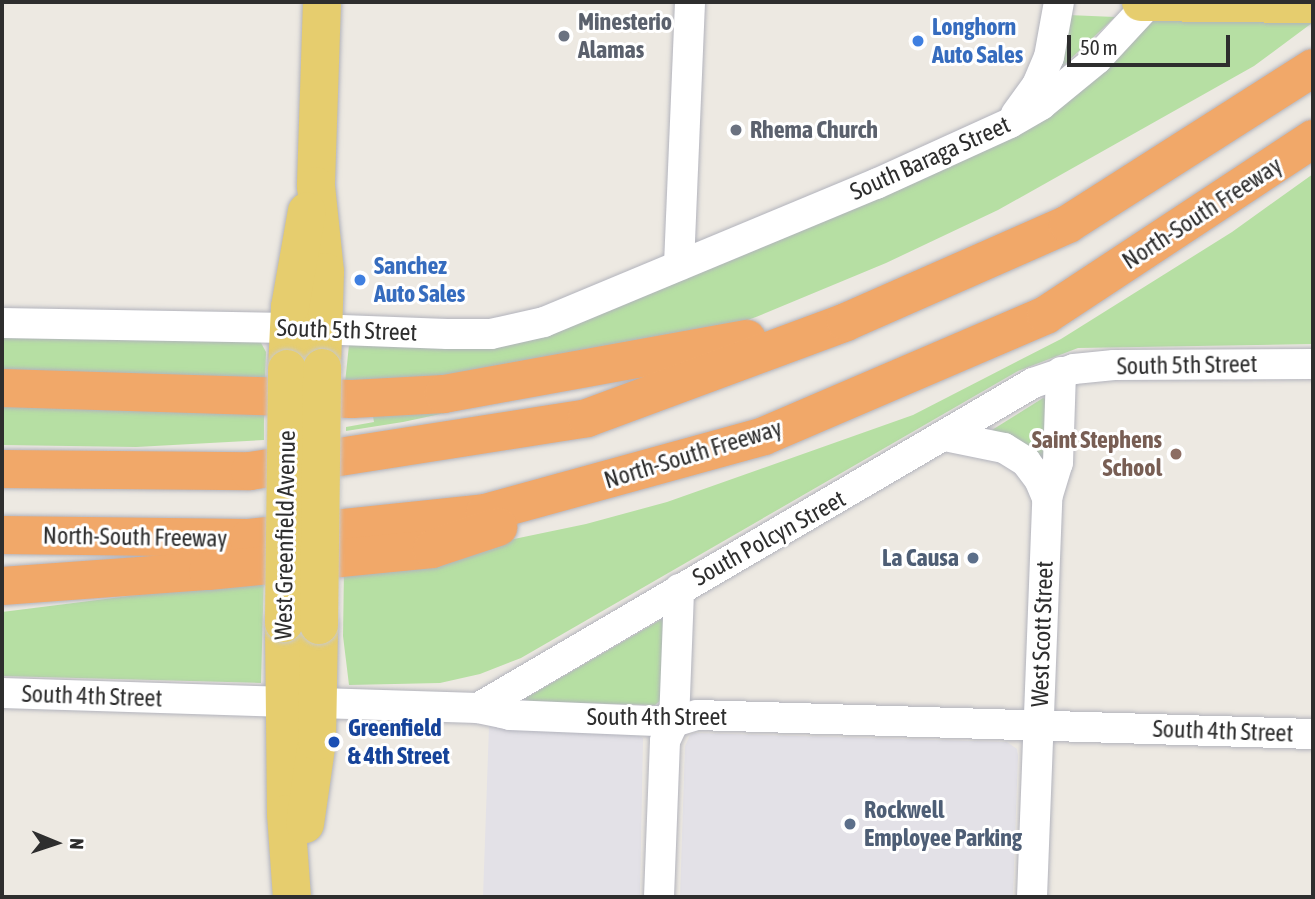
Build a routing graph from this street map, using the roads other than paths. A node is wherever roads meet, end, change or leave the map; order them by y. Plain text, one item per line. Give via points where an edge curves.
1 (322, 2) edge
2 (690, 2) edge
3 (1059, 2) edge
4 (1141, 2) edge
5 (1150, 2) edge
6 (1313, 4) edge
7 (1313, 68) edge
8 (1010, 123) junction
9 (1312, 140) edge
10 (679, 265) junction
11 (846, 322) junction
12 (2, 323) edge
13 (306, 328) junction
14 (1313, 364) edge
15 (1061, 372) junction
16 (2, 388) edge
17 (764, 436) junction
18 (946, 436) junction
19 (2, 469) edge
20 (1047, 498) junction
21 (2, 535) edge
22 (208, 571) junction
23 (2, 586) edge
24 (679, 589) junction
25 (2, 606) edge
26 (2, 693) edge
27 (301, 704) junction
28 (478, 708) junction
29 (674, 722) junction
30 (1038, 725) junction
31 (1313, 734) edge
32 (292, 892) edge
33 (659, 897) edge
34 (1032, 897) edge

1 - 13 main road, West Greenfield Avenue via 316,186 325,272
2 - 10 street
3 - 8 street via 1049,57 1037,85
4 - 5 main road
5 - 6 main road
5 - 8 street, South Baraga Street via 1097,59
7 - 11 highway via 1068,224
8 - 10 street, South Baraga Street
9 - 17 highway, North-South Freeway via 1046,315
10 - 13 street, South 5th Street via 544,322 491,334
11 - 16 highway via 444,394 352,399
11 - 19 highway via 587,418 250,471
12 - 13 street, South 5th Street
13 - 27 main road, West Greenfield Avenue, bridge
14 - 15 street, South 5th Street via 1114,365
15 - 18 street, South Polcyn Street via 1033,383
15 - 20 street, West Scott Street via 1058,463
17 - 21 highway, North-South Freeway via 485,513 249,538
17 - 22 highway via 432,549
18 - 20 street via 1004,448 1026,463
18 - 24 street, South Polcyn Street
20 - 30 street, West Scott Street
22 - 23 highway
22 - 25 highway
24 - 28 street, South Polcyn Street
24 - 29 street
26 - 27 street, South 4th Street
27 - 28 street, South 4th Street
27 - 32 main road, West Greenfield Avenue via 286,814
28 - 29 street, South 4th Street via 510,715
29 - 30 street, South 4th Street via 696,715
29 - 33 street via 665,741
30 - 31 street, South 4th Street
30 - 34 street, West Scott Street

